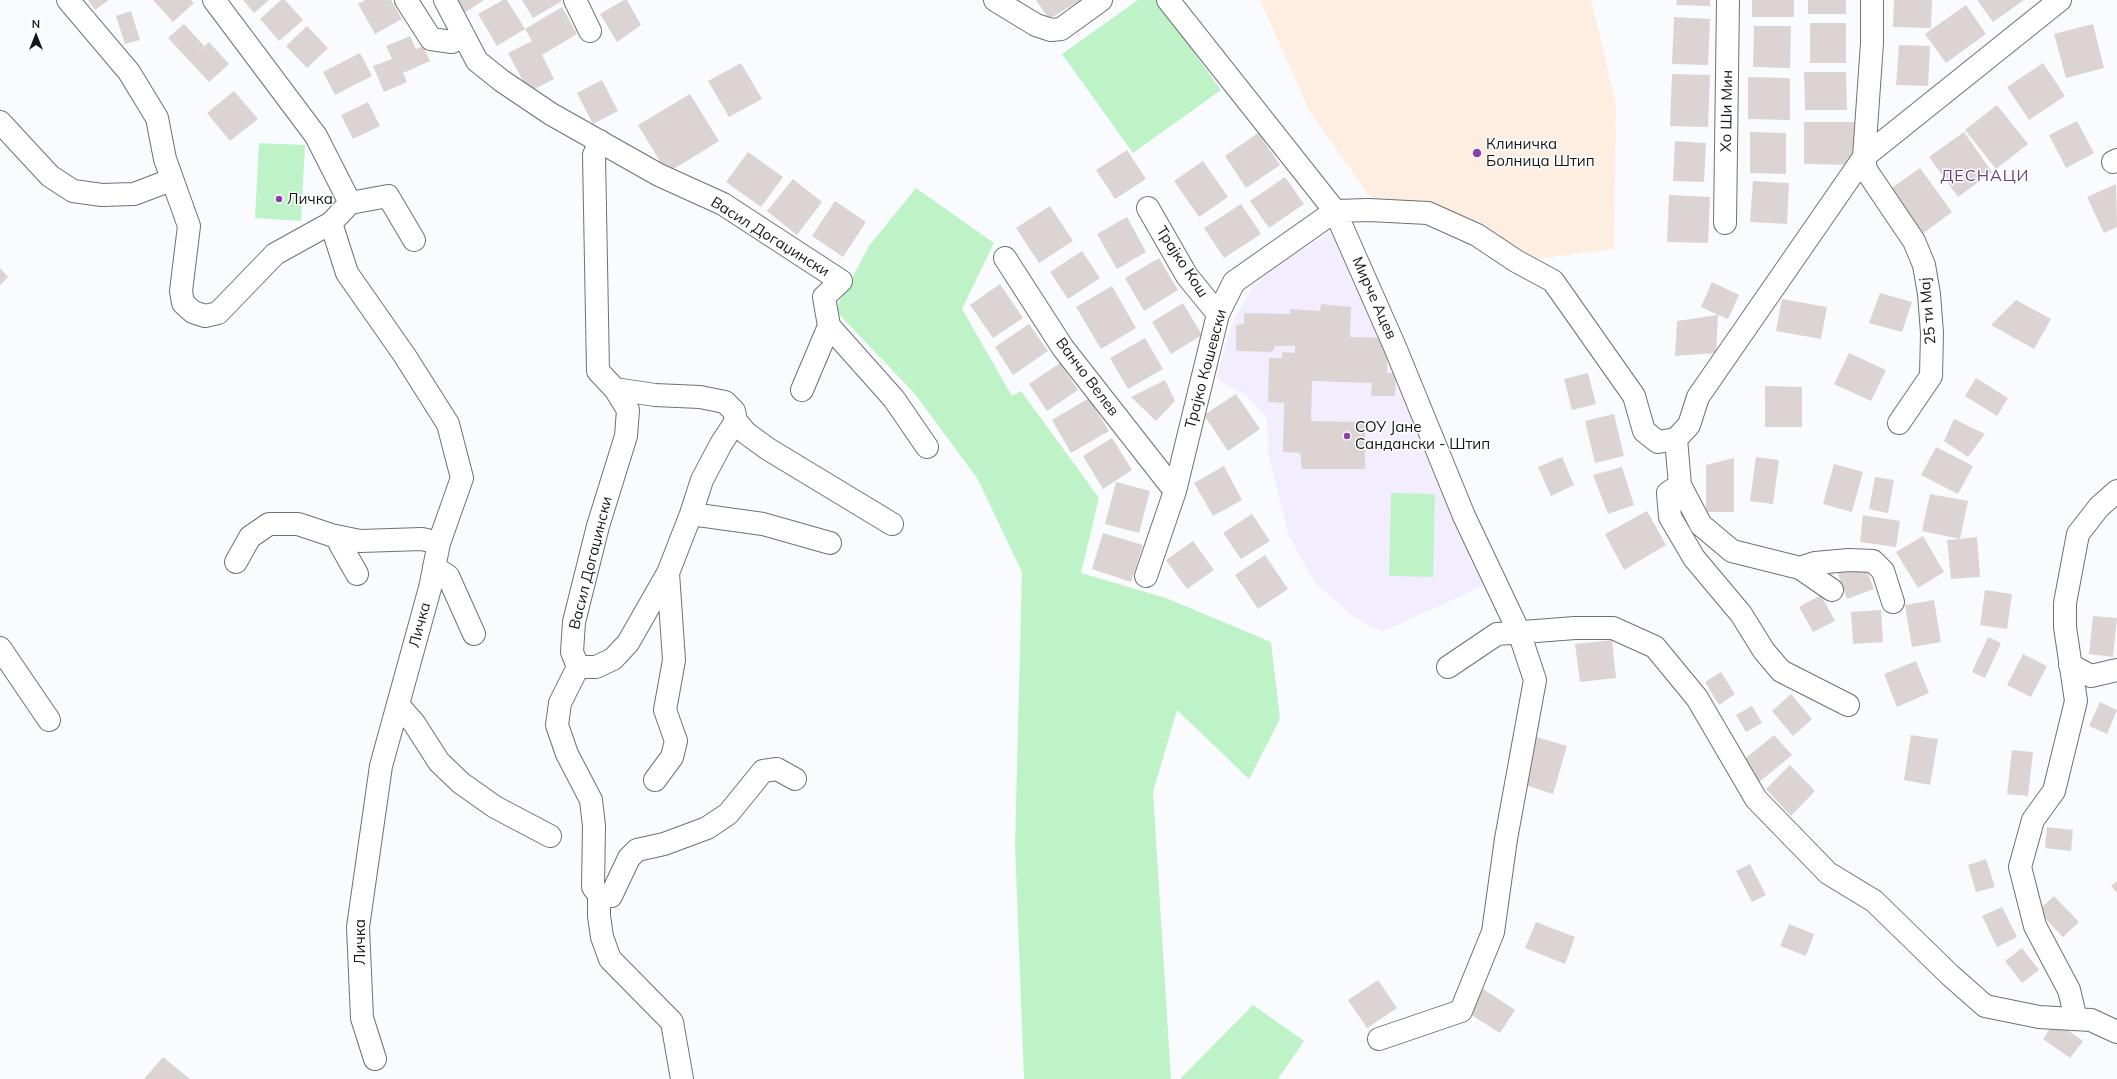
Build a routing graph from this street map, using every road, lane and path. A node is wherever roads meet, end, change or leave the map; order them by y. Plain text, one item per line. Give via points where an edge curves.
1 (68, 0) edge
2 (214, 0) edge
3 (406, 0) edge
4 (445, 0) edge
5 (575, 0) edge
6 (994, 0) edge
7 (1101, 0) edge
8 (1168, 0) edge
9 (1728, 0) edge
10 (1872, 0) edge
11 (2060, 0) edge
12 (590, 31) dead end
13 (463, 34) junction
14 (0, 122) edge
15 (600, 141) junction
16 (1864, 157) junction
17 (171, 180) junction
18 (350, 203) junction
19 (1148, 208) dead end
20 (1335, 211) junction
21 (330, 223) junction
22 (1725, 223) dead end
23 (414, 240) dead end
24 (1005, 258) dead end
25 (1218, 314) junction
26 (829, 326) junction
27 (615, 389) junction
28 (802, 390) dead end
29 (736, 421) junction
30 (1898, 423) dead end
31 (1676, 439) junction
32 (927, 447) dead end
33 (1680, 485) junction
34 (1175, 491) junction
35 (2117, 491) edge
36 (692, 514) junction
37 (892, 524) dead end
38 (339, 537) junction
39 (438, 543) junction
40 (830, 543) dead end
41 (242, 566) dead end
42 (434, 567) junction
43 (1800, 568) junction
44 (668, 572) junction
45 (357, 574) dead end
46 (1146, 576) dead end
47 (1832, 590) dead end
48 (1893, 602) dead end
49 (1519, 632) junction
50 (474, 634) dead end
51 (0, 648) edge
52 (2070, 665) junction
53 (578, 667) junction
54 (1448, 667) dead end
55 (2117, 670) edge
56 (398, 705) junction
57 (1848, 705) dead end
58 (49, 720) dead end
59 (795, 779) dead end
60 (655, 780) dead end
61 (550, 836) dead end
62 (599, 895) junction
63 (2076, 1019) junction
64 (2117, 1032) edge
65 (1379, 1039) dead end
66 (375, 1059) dead end
67 (682, 1079) edge

1 - 17 street via 129,72 156,118
2 - 18 street via 316,136
3 - 13 street via 431,39 452,42
4 - 13 street, Васил Догаџински
5 - 12 street
6 - 7 street via 1036,25 1051,30 1061,29
8 - 20 street, Мирче Ацев
9 - 22 street, Хо Ши Мин
10 - 16 street, 25 ти Мај via 1872,43
11 - 16 street
13 - 15 street, Васил Догаџински via 477,61 502,81 551,114
14 - 17 street via 50,176 73,191 102,195 134,194
15 - 26 street, Васил Догаџински via 659,175 723,204 841,281 824,297
15 - 27 street, Васил Догаџински via 594,155 598,371
16 - 30 street, 25 ти Мај via 1870,177 1914,241 1924,265 1929,294 1932,333 1931,376
16 - 31 street via 1698,397 1689,425
17 - 21 street via 189,226 181,291 183,303 193,312 205,316 218,313 276,254
18 - 21 street
18 - 23 street via 388,196
19 - 25 street, Трајко Кош via 1187,276
20 - 25 street, Трајко Кошевски via 1234,282
20 - 31 street via 1369,210 1428,214 1477,235 1516,261 1553,281 1634,396 1644,431 1658,442
20 - 49 street, Мирче Ацев via 1395,347 1464,516
21 - 39 street, Личка via 347,273 405,356 448,424 462,478
24 - 34 street, Ванчо Велев via 1063,348
25 - 34 street, Трајко Кошевски
26 - 28 street
26 - 32 street via 894,399
27 - 29 street via 655,395 700,396 725,402 734,411
27 - 53 street, Васил Догаџински via 628,410 626,436 598,526 574,622 572,652
29 - 36 street via 702,480
29 - 37 street via 746,433 768,449
31 - 33 street
33 - 43 street via 1701,525 1732,550
33 - 57 street via 1668,493 1670,517 1694,558 1740,614 1764,651 1782,670
34 - 46 street, Трајко Кошевски
35 - 52 street via 2099,507 2078,534 2065,603
36 - 40 street via 763,524
36 - 44 street
38 - 39 street via 360,541 422,539
38 - 41 street via 298,524 269,524 250,537
38 - 45 street via 340,544
39 - 42 street, Личка
42 - 50 street via 448,576
42 - 56 street, Личка
43 - 47 street
43 - 48 street via 1815,563 1842,560 1873,561 1882,571
44 - 53 street via 628,644 613,659 596,667
44 - 60 street via 674,660 665,710 676,741 672,757
49 - 54 street via 1497,634
49 - 63 street via 1613,628 1655,647 1698,698 1756,799 1828,873 1874,901 1950,976 1985,1006 2039,1018
49 - 65 street, Мирче Ацев via 1535,680 1506,839 1493,932 1461,1011
51 - 58 street
52 - 55 street via 2091,676
52 - 63 street via 2076,701 2054,791 2033,820 2020,867 2035,926 2069,990
53 - 62 street via 560,703 557,725 567,754 591,800 594,826 593,886
56 - 61 street via 414,724 438,762 461,783 495,806
56 - 66 street, Личка via 381,766 358,927 362,1018
59 - 62 street via 777,769 763,771 728,814 707,828 664,844 637,850 629,858 611,896
62 - 67 street via 602,937 610,959 672,1022
63 - 64 street via 2091,1020

